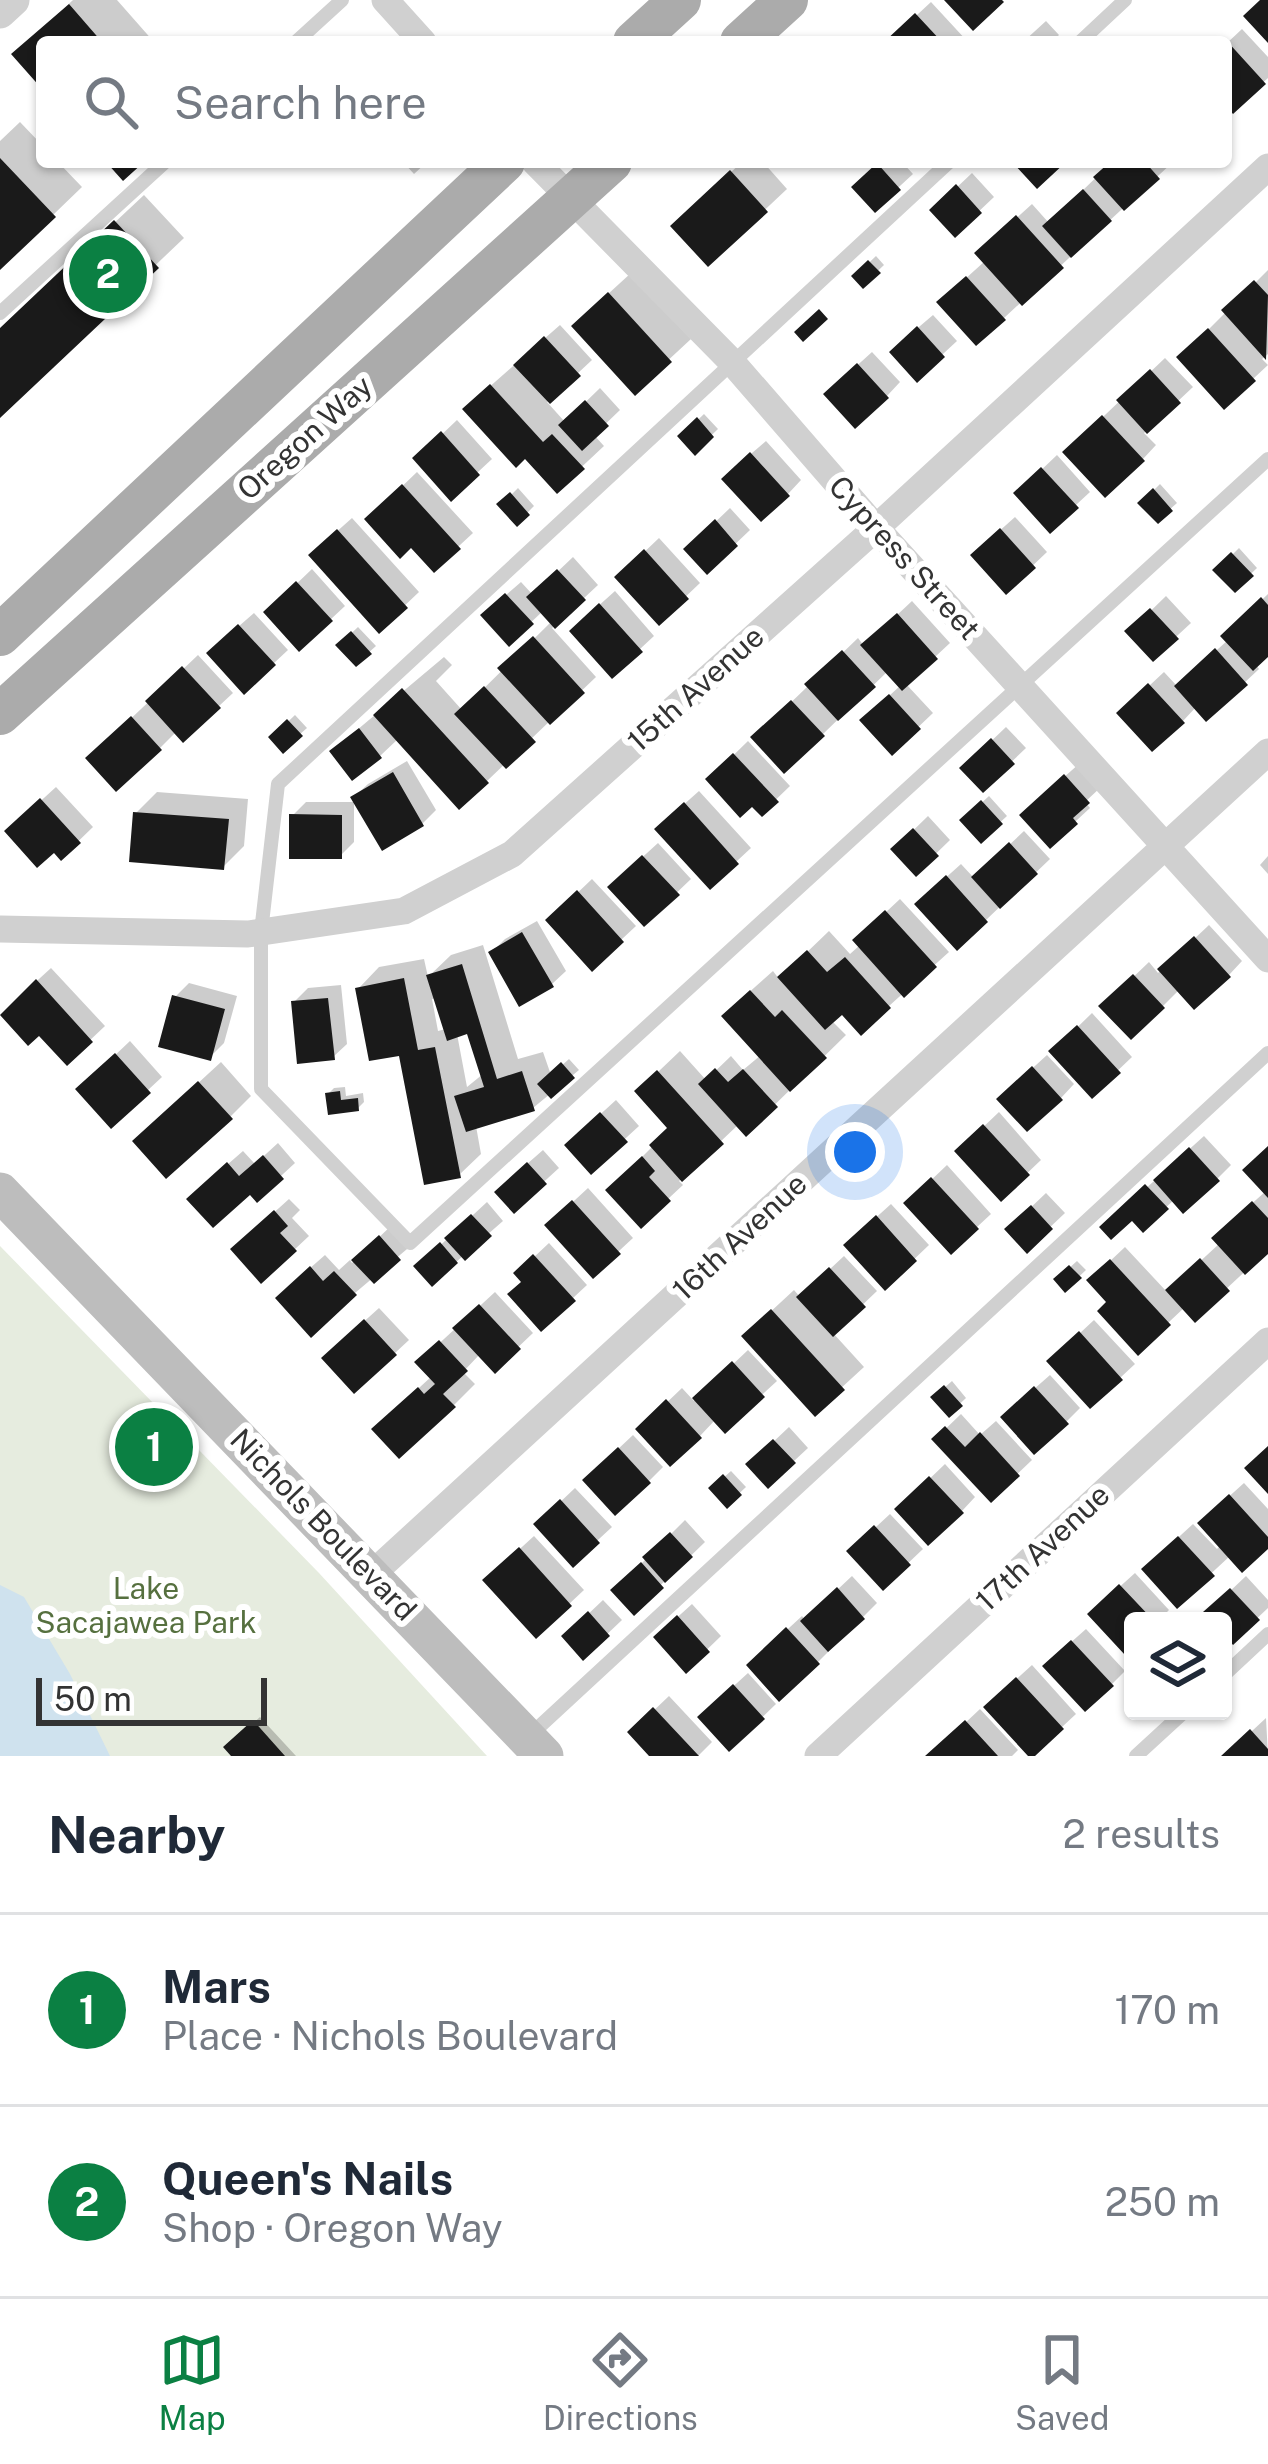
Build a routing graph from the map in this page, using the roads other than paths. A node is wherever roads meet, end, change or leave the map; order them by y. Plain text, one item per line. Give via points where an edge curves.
1 (13, 0) edge
2 (342, 0) edge
3 (385, 0) edge
4 (680, 0) edge
5 (787, 0) edge
6 (1126, 0) edge
7 (0, 12) edge
8 (303, 36) edge
9 (418, 36) edge
10 (641, 36) edge
11 (748, 36) edge
12 (1087, 36) edge
13 (1268, 167) edge
14 (158, 168) edge
15 (498, 168) edge
16 (541, 168) edge
17 (604, 168) edge
18 (942, 168) edge
19 (572, 197) junction
20 (0, 313) edge
21 (731, 362) junction
22 (1268, 459) edge
23 (876, 528) junction
24 (0, 634) edge
25 (1020, 687) junction
26 (0, 714) edge
27 (1268, 752) edge
28 (1165, 847) junction
29 (0, 929) edge
30 (261, 932) junction
31 (1268, 958) edge
32 (1268, 1053) edge
33 (0, 1192) edge
34 (1268, 1341) edge
35 (371, 1575) junction
36 (1268, 1634) edge
37 (1232, 1668) edge
38 (1175, 1720) edge
39 (536, 1747) edge
40 (818, 1756) edge
41 (1136, 1756) edge

1 - 7 street
2 - 8 lane
3 - 9 street
4 - 10 main road
5 - 11 main road
6 - 12 lane
13 - 23 street, 15th Avenue
14 - 20 lane
15 - 24 main road
16 - 19 street, Cypress Street
17 - 19 main road, Oregon Way
18 - 21 lane
19 - 21 street, Cypress Street
19 - 26 main road, Oregon Way
21 - 23 street, Cypress Street
21 - 30 lane via 278,784
22 - 25 lane
23 - 25 street, Cypress Street
23 - 30 street, 15th Avenue via 512,854 404,911
25 - 28 street, Cypress Street
25 - 30 lane via 410,1243 262,1089
27 - 28 street, 16th Avenue
28 - 31 street, Cypress Street
28 - 35 street, 16th Avenue
29 - 30 street, 15th Avenue
32 - 39 lane
33 - 35 main road, Nichols Boulevard
34 - 40 street, 17th Avenue
35 - 39 main road, Nichols Boulevard
36 - 37 lane
38 - 41 lane

